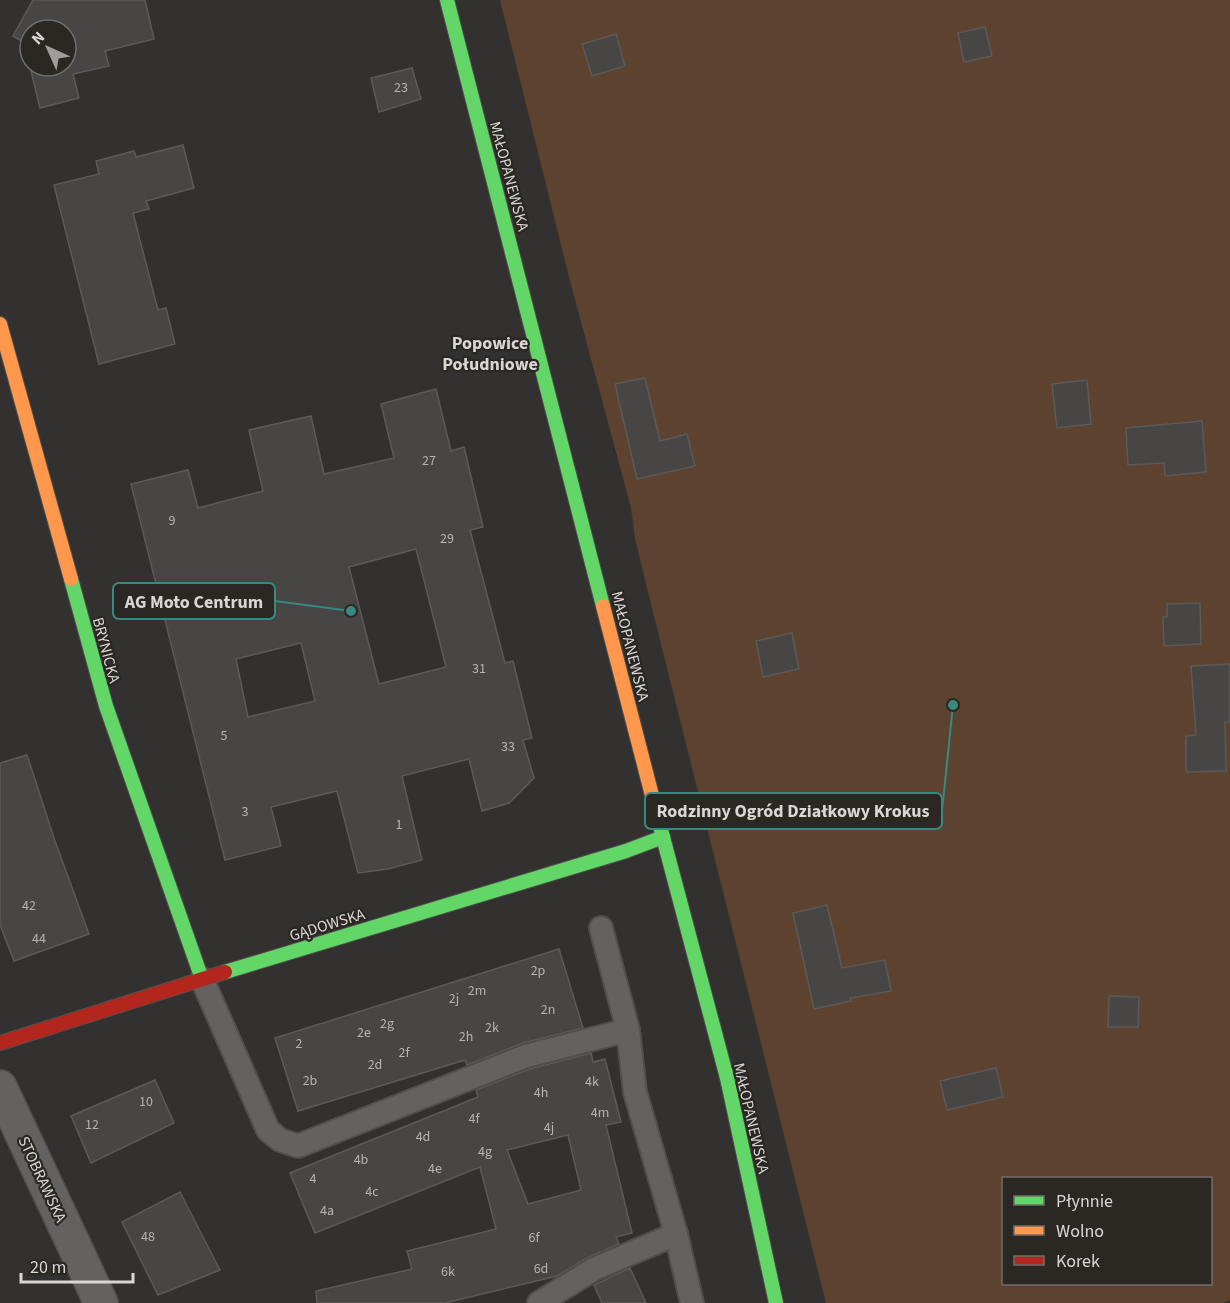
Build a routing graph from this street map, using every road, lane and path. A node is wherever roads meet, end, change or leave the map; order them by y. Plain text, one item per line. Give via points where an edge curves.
1 (447, 0) edge
2 (0, 324) edge
3 (663, 837) junction
4 (601, 928) dead end
5 (202, 980) junction
6 (628, 1030) junction
7 (0, 1043) edge
8 (0, 1087) edge
9 (676, 1234) junction
10 (101, 1303) edge
11 (539, 1303) edge
12 (692, 1303) edge
13 (776, 1303) edge

1 - 3 street, MAŁOPANEWSKA
2 - 5 street, BRYNICKA via 106,706
3 - 5 street, GĄDOWSKA
3 - 13 street, MAŁOPANEWSKA via 727,1078
4 - 6 lane
5 - 6 lane via 268,1130 280,1140 298,1146 526,1056
5 - 7 street, GĄDOWSKA
6 - 9 lane via 635,1092
8 - 10 street, STOBRAWSKA
9 - 11 lane via 594,1269
9 - 12 lane

